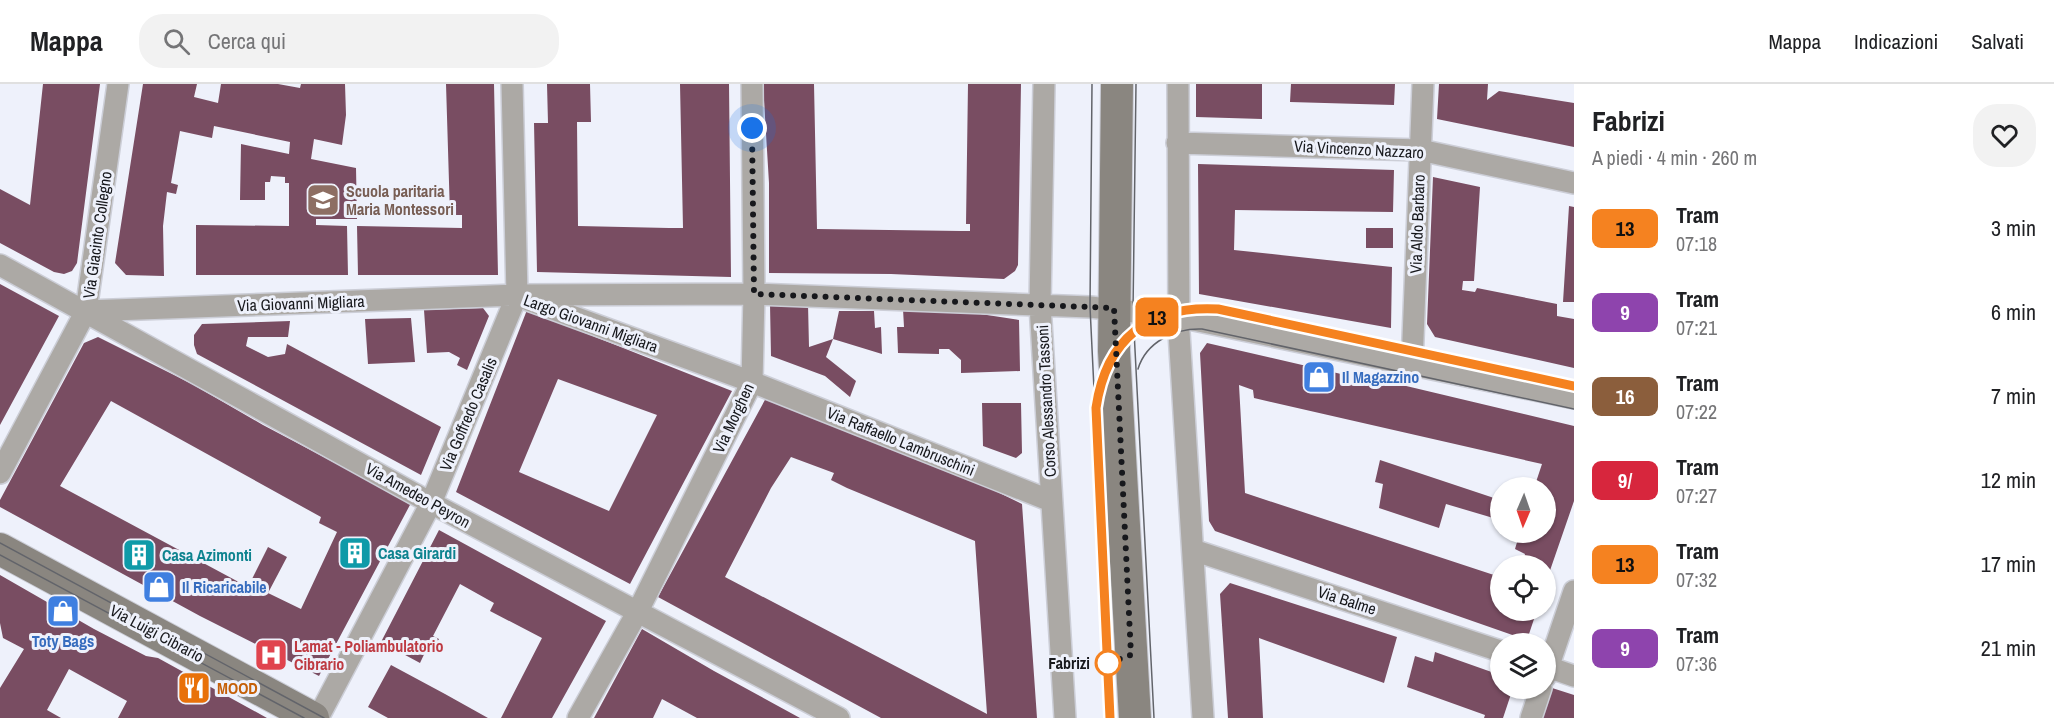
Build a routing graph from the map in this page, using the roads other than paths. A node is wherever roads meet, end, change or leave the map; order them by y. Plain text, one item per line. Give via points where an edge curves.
1 (118, 84) edge
2 (512, 84) edge
3 (752, 84) edge
4 (1044, 84) edge
5 (1117, 84) edge
6 (1178, 84) edge
7 (1423, 84) edge
8 (1177, 142) junction
9 (1420, 150) junction
10 (1574, 183) edge
11 (0, 265) edge
12 (754, 294) junction
13 (517, 296) junction
14 (1040, 305) junction
15 (1114, 308) junction
16 (86, 311) junction
17 (1179, 317) junction
18 (1412, 364) junction
19 (752, 382) junction
20 (1574, 398) edge
21 (0, 473) edge
22 (1051, 501) junction
23 (431, 503) junction
24 (0, 528) edge
25 (0, 549) edge
26 (1193, 550) junction
27 (1574, 591) edge
28 (106, 606) junction
29 (638, 611) junction
30 (1556, 642) edge
31 (1490, 648) edge
32 (1556, 672) edge
33 (1574, 676) edge
34 (1537, 699) edge
35 (313, 718) edge
36 (318, 718) edge
37 (578, 718) edge
38 (839, 718) edge
39 (1065, 718) edge
40 (1135, 718) edge
41 (1203, 718) edge
42 (1531, 718) edge

1 - 16 street, Via Giacinto Collegno
2 - 13 street, Via Goffredo Casalis
3 - 12 street, Via Morghen
4 - 14 street, Corso Alessandro Tassoni
5 - 15 main road
6 - 8 street
7 - 9 street, Via Aldo Barbaro
8 - 9 street, Via Vincenzo Nazzaro
8 - 17 street
9 - 10 street, Via Vincenzo Nazzaro
9 - 18 street, Via Aldo Barbaro
11 - 16 street, Via Amedeo Peyron
12 - 13 street, Largo Giovanni Migliara
12 - 14 street
12 - 19 street, Via Morghen
13 - 16 street, Via Giovanni Migliara
13 - 19 street, Largo Giovanni Migliara
13 - 23 street, Via Goffredo Casalis
14 - 15 street
14 - 22 street, Corso Alessandro Tassoni
15 - 17 street
15 - 40 main road
16 - 21 street, Via Giacinto Collegno
16 - 23 street, Via Amedeo Peyron
17 - 18 street
17 - 26 street
18 - 20 street
19 - 22 street, Via Raffaello Lambruschini
19 - 29 street, Via Morghen
22 - 39 street, Corso Alessandro Tassoni
23 - 29 street, Via Amedeo Peyron
23 - 36 street, Via Goffredo Casalis
24 - 28 main road via 35,542 86,571
25 - 28 main road, Via Luigi Cibrario
26 - 31 street, Via Balme
26 - 41 street
27 - 30 street
28 - 35 main road, Via Luigi Cibrario
29 - 37 street, Via Morghen
29 - 38 street, Via Amedeo Peyron
32 - 33 street
34 - 42 street

